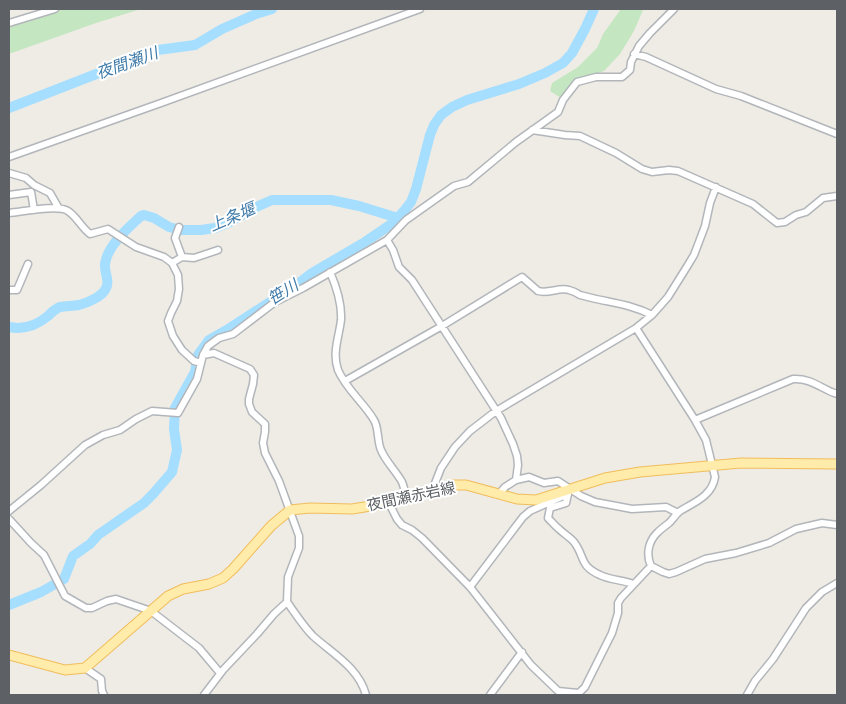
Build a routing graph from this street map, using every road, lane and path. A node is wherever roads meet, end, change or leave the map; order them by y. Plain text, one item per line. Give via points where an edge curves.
1 (55, 9) edge
2 (420, 9) edge
3 (674, 9) edge
4 (9, 23) edge
5 (634, 54) junction
6 (532, 130) junction
7 (837, 134) edge
8 (9, 157) edge
9 (9, 173) edge
10 (716, 187) junction
11 (9, 195) edge
12 (837, 196) edge
13 (58, 207) junction
14 (34, 210) junction
15 (9, 213) edge
16 (178, 230) dead end
17 (387, 240) junction
18 (218, 250) dead end
19 (182, 257) junction
20 (172, 263) junction
21 (28, 264) dead end
22 (330, 272) junction
23 (9, 290) edge
24 (652, 315) junction
25 (442, 326) junction
26 (636, 328) junction
27 (203, 355) junction
28 (198, 362) junction
29 (345, 381) junction
30 (837, 394) edge
31 (496, 410) junction
32 (695, 420) junction
33 (837, 464) edge
34 (713, 466) junction
35 (516, 480) junction
36 (432, 491) junction
37 (569, 491) junction
38 (499, 494) junction
39 (407, 497) junction
40 (388, 503) junction
41 (290, 510) junction
42 (9, 511) edge
43 (678, 513) junction
44 (9, 519) edge
45 (837, 525) edge
46 (651, 566) junction
47 (837, 583) edge
48 (634, 584) junction
49 (470, 587) junction
50 (287, 602) junction
51 (151, 611) junction
52 (522, 652) junction
53 (9, 655) edge
54 (85, 668) junction
55 (220, 673) junction
56 (575, 694) edge
57 (104, 695) edge
58 (204, 695) edge
59 (366, 695) edge
60 (490, 695) edge
61 (747, 695) edge

1 - 4 street
2 - 8 street
3 - 5 street
5 - 6 street via 630,70 622,78 596,76 577,82 558,112
5 - 7 street
6 - 10 street via 580,136 642,169 678,171
6 - 17 street via 468,182 454,186 406,220
9 - 13 street via 26,178 50,193
10 - 12 street via 753,204 777,223 806,212 823,198
10 - 24 street via 694,255 668,298
11 - 14 street via 30,192
13 - 14 street
13 - 20 street via 67,210 90,234 108,229
14 - 15 street
16 - 19 street via 175,238
17 - 22 street
17 - 25 street via 399,267 412,280
18 - 19 street via 194,258
19 - 20 street
20 - 28 street via 178,275 179,289 168,321 182,350
21 - 23 street via 17,290
22 - 27 street via 275,302 232,334 219,338 208,346
22 - 29 street via 340,303 336,360
24 - 25 street via 569,290 542,292 522,277
24 - 26 street
25 - 29 street
25 - 31 street
26 - 31 street
26 - 32 street
27 - 28 street
27 - 41 street via 214,353 224,356 250,369 254,375 249,404 252,412 265,424 265,453
28 - 42 street via 197,379 175,413 152,411 85,445
29 - 39 street via 376,422 380,449 402,482
30 - 32 street via 812,381 793,379
31 - 35 street via 517,456
31 - 36 street via 455,447 441,468
32 - 34 street via 706,440
33 - 34 main road, 夜間瀬赤岩線 via 741,463
34 - 37 main road, 夜間瀬赤岩線 via 605,478
34 - 43 street via 715,477 709,492
35 - 37 street via 529,477 544,483 558,481
35 - 38 street
36 - 38 main road, 夜間瀬赤岩線 via 466,485
36 - 39 main road, 夜間瀬赤岩線
37 - 38 main road, 夜間瀬赤岩線 via 536,500
37 - 43 street via 617,507 666,507
37 - 48 street via 566,503 550,508 548,518 574,542 584,564 593,571
37 - 49 street via 523,517
39 - 40 main road, 夜間瀬赤岩線
40 - 41 main road, 夜間瀬赤岩線 via 352,509
40 - 49 street via 402,526 422,538
41 - 50 street via 299,536 299,548 288,577
41 - 51 main road via 270,526 223,578 183,589 168,596
43 - 46 street via 652,540 648,553
44 - 51 street via 44,555 65,596 86,608 116,599
45 - 46 street via 822,523 796,529 769,543 705,559 669,574
46 - 48 street
47 - 61 street via 806,608
48 - 56 street via 618,603 612,632 585,687
49 - 52 street
50 - 55 street
50 - 59 street via 312,634 359,677
51 - 54 main road
51 - 55 street via 199,648
52 - 56 street via 558,691
52 - 60 street
53 - 54 main road via 65,670
54 - 57 street via 101,679
55 - 58 street

